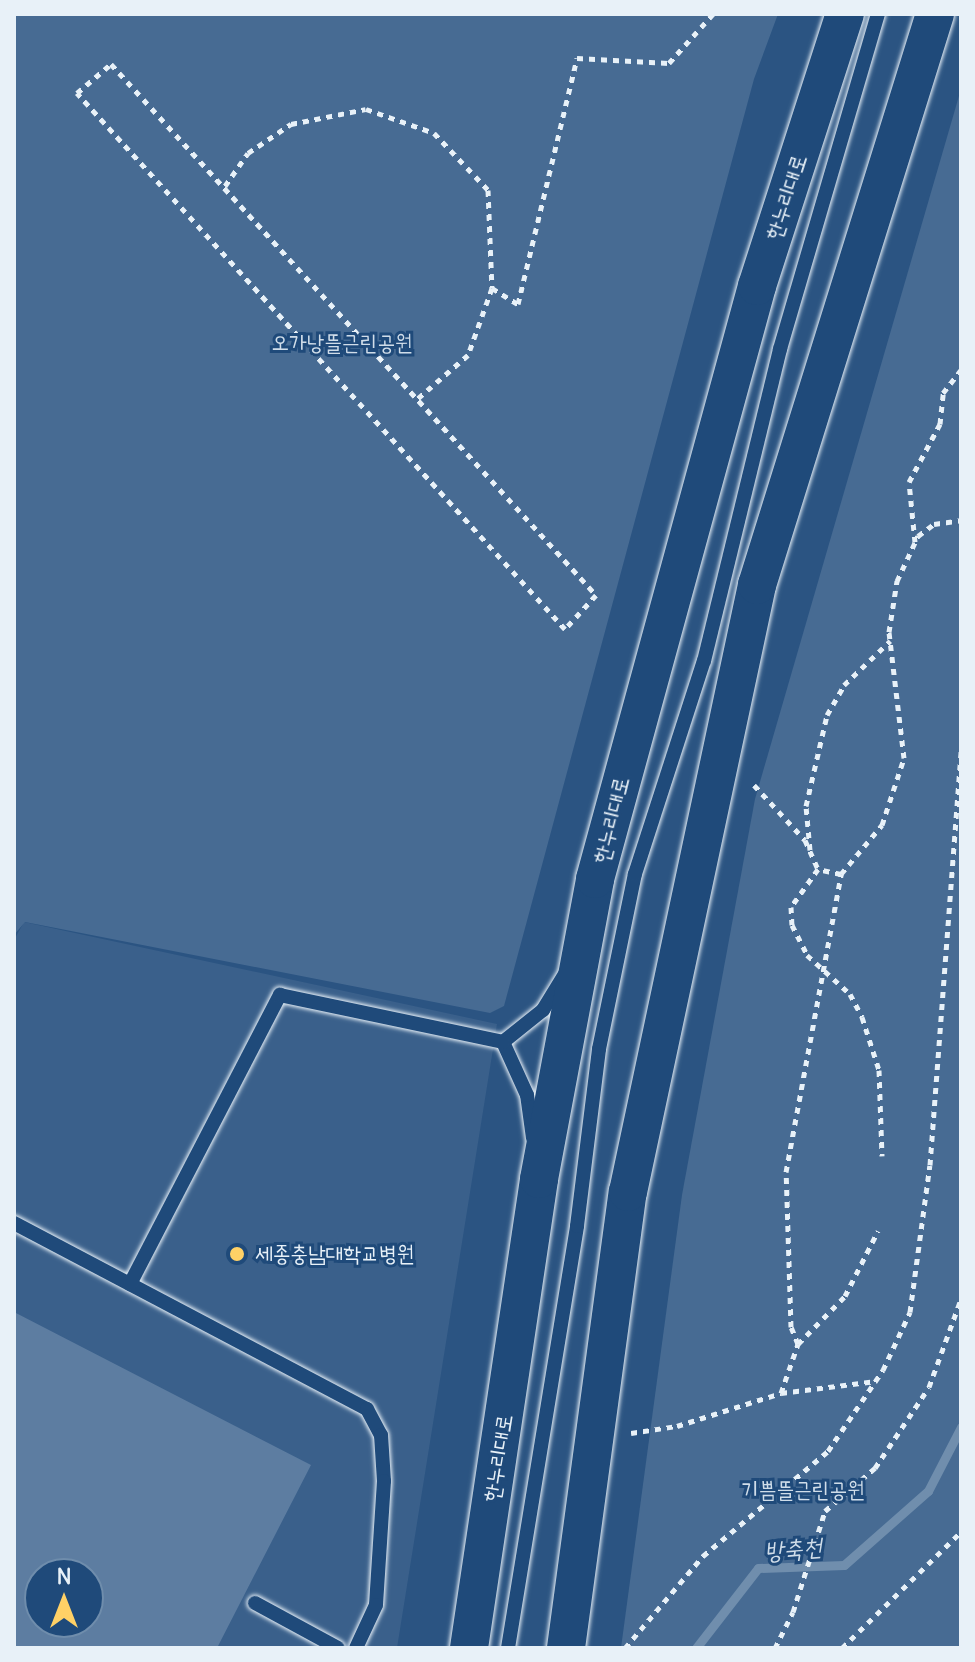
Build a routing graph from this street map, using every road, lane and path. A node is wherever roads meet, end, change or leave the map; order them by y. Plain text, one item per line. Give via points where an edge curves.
1 (713, 14) edge
2 (845, 14) edge
3 (878, 14) edge
4 (935, 14) edge
5 (225, 186) junction
6 (492, 288) junction
7 (961, 370) edge
8 (417, 399) junction
9 (961, 520) edge
10 (915, 542) junction
11 (890, 641) junction
12 (961, 748) edge
13 (754, 785) dead end
14 (810, 850) junction
15 (818, 869) junction
16 (841, 874) junction
17 (584, 943) junction
18 (826, 973) junction
19 (503, 1042) junction
20 (882, 1156) dead end
21 (539, 1179) junction
22 (14, 1223) edge
23 (878, 1231) dead end
24 (130, 1284) junction
25 (961, 1299) edge
26 (798, 1344) junction
27 (876, 1381) junction
28 (781, 1393) junction
29 (631, 1433) dead end
30 (961, 1532) edge
31 (255, 1603) dead end
32 (567, 1642) edge
33 (338, 1648) edge
34 (356, 1648) edge
35 (469, 1648) edge
36 (508, 1648) edge
37 (625, 1648) edge
38 (775, 1648) edge
39 (842, 1648) edge

1 - 6 path via 669,63 577,58 518,304
2 - 17 street, 한누리대로 via 671,584
3 - 36 lane via 780,349 704,661 635,874 599,1049 577,1226
4 - 32 street via 757,585 628,1192
5 - 6 path via 248,153 291,124 366,109 434,133 488,190
5 - 8 path
5 - 8 path via 111,64 77,93 565,629 596,595
6 - 8 path via 468,355
7 - 10 path via 943,393 940,424 909,482
9 - 10 path via 934,524
10 - 11 path via 897,581
11 - 14 path via 844,685 827,715 806,806
11 - 16 path via 904,758 882,825
12 - 27 path via 920,1265 910,1312
13 - 14 path
14 - 15 path
15 - 16 path
15 - 18 path via 791,907 792,925
16 - 18 path
17 - 19 lane via 543,1010
17 - 21 street, 한누리대로
18 - 20 path via 850,994 875,1057
18 - 26 path via 785,1183 791,1327
19 - 21 lane via 527,1095
19 - 24 lane via 280,995
21 - 35 street, 한누리대로
22 - 24 lane
23 - 26 path via 845,1296
24 - 34 lane via 367,1409 381,1435 384,1481 376,1605
25 - 38 path via 929,1387 875,1468 825,1511
26 - 28 path
27 - 28 path
27 - 37 path via 828,1451 703,1556
28 - 29 path via 677,1426
30 - 39 path
31 - 33 lane

